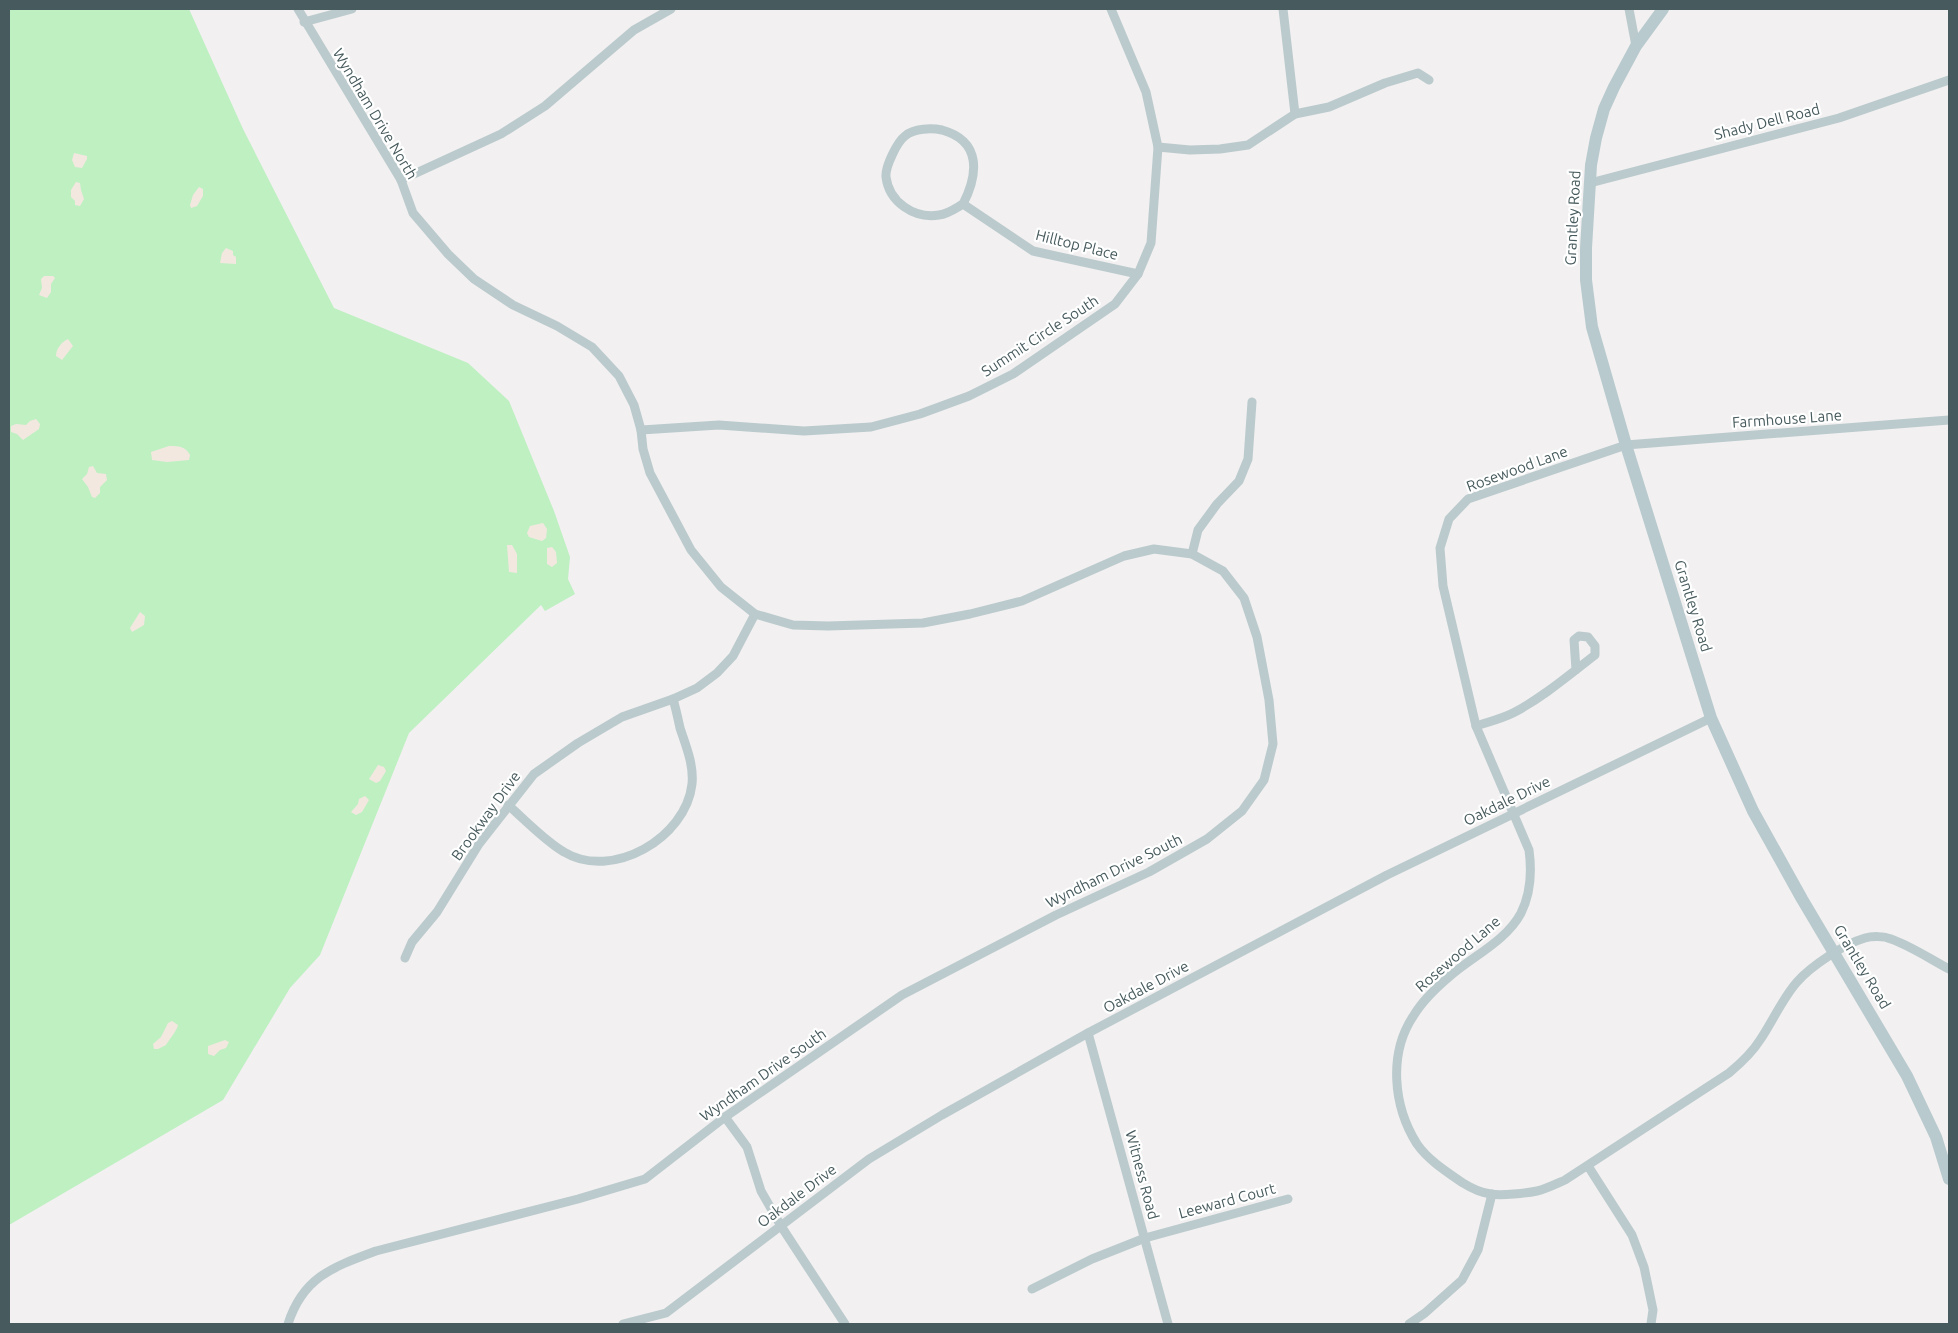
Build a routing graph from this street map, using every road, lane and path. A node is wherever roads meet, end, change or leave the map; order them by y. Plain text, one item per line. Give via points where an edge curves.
1 (298, 9) edge
2 (352, 9) edge
3 (671, 9) edge
4 (1111, 9) edge
5 (1283, 9) edge
6 (1629, 9) edge
7 (1663, 9) edge
8 (304, 22) junction
9 (1636, 46) junction
10 (1429, 80) dead end
11 (1949, 80) edge
12 (1295, 114) junction
13 (1158, 146) junction
14 (401, 180) junction
15 (1590, 183) junction
16 (963, 204) junction
17 (1138, 274) junction
18 (1252, 402) dead end
19 (1949, 420) edge
20 (642, 430) junction
21 (1626, 446) junction
22 (1192, 554) junction
23 (754, 614) junction
24 (1576, 670) dead end
25 (673, 699) junction
26 (1711, 718) junction
27 (1476, 726) junction
28 (508, 805) junction
29 (1513, 813) junction
30 (1835, 954) junction
31 (405, 958) dead end
32 (1949, 969) edge
33 (1088, 1033) junction
34 (725, 1117) junction
35 (1588, 1166) junction
36 (1949, 1179) edge
37 (1492, 1194) junction
38 (1288, 1199) dead end
39 (781, 1226) junction
40 (1145, 1238) junction
41 (1032, 1289) dead end
42 (288, 1324) edge
43 (623, 1324) edge
44 (845, 1324) edge
45 (1168, 1324) edge
46 (1409, 1324) edge
47 (1651, 1324) edge

1 - 8 street, Wyndham Drive North
2 - 8 street
3 - 14 street via 634,30 545,106 501,134
4 - 13 street, Summit Circle South via 1146,92
5 - 12 street
6 - 9 street
7 - 9 street, Grantley Road
8 - 14 street, Wyndham Drive North
9 - 15 street, Grantley Road via 1604,109
10 - 12 street via 1418,73 1329,107
11 - 15 street, Shady Dell Road via 1839,118
12 - 13 street via 1248,144 1220,150
13 - 17 street, Summit Circle South via 1151,243
14 - 20 street, Wyndham Drive North via 413,213 474,279 513,305 592,347 619,376
15 - 21 street, Grantley Road via 1586,248 1589,306
16 - 16 street via 971,188 975,167 969,147 959,137 943,130 918,130 905,136 890,160 886,175 896,199 907,210 921,215 939,215
16 - 17 street, Hilltop Place via 1034,251
17 - 20 street, Summit Circle South via 1115,304 1013,374 969,396 920,414 871,427 813,430 719,425
18 - 22 street via 1248,459 1239,481 1198,530
19 - 21 street, Farmhouse Lane
20 - 23 street, Wyndham Drive South via 650,473 691,550 721,588
21 - 26 street, Grantley Road
21 - 27 street, Rosewood Lane via 1468,499 1449,519 1440,548 1443,586
22 - 23 street, Wyndham Drive South via 1154,549 1124,556 1022,601 923,623 793,625
22 - 34 street, Wyndham Drive South via 1223,571 1244,598 1257,637 1269,700 1273,744 1264,780 1242,811 1207,839 1150,872 1056,915 902,995
23 - 25 street, Brookway Drive via 733,656 697,688
24 - 27 street via 1512,714
25 - 28 street, Brookway Drive via 622,717 578,743 534,774
25 - 28 street via 690,758 692,784 687,804 675,823 638,853 612,860 585,860 564,852
26 - 29 street, Oakdale Drive
26 - 30 street, Grantley Road via 1753,811
27 - 29 street, Rosewood Lane
28 - 31 street, Brookway Drive via 479,844 437,912 412,942
29 - 33 street, Oakdale Drive via 1387,874
29 - 37 street, Rosewood Lane via 1529,850 1532,871 1521,913 1509,930 1450,976 1422,1004 1404,1034 1396,1065 1397,1090 1404,1119 1418,1145 1468,1186
30 - 32 street, Rosewood Lane via 1865,938 1879,937 1891,939
30 - 35 street, Rosewood Lane via 1798,981 1784,998 1760,1041 1735,1068
30 - 36 street, Grantley Road via 1907,1076 1936,1137
33 - 39 street, Oakdale Drive via 868,1159
33 - 40 street, Witness Road
34 - 39 street via 747,1148 762,1191
34 - 42 street, Wyndham Drive South via 645,1179 376,1251 323,1273 293,1308
35 - 37 street, Rosewood Lane via 1565,1180 1536,1191
35 - 47 street via 1632,1235 1644,1268 1653,1310
37 - 46 street via 1478,1250 1462,1280
38 - 40 street, Leeward Court
39 - 43 street, Oakdale Drive via 666,1313
39 - 44 street
40 - 41 street, Leeward Court via 1092,1259
40 - 45 street, Witness Road

